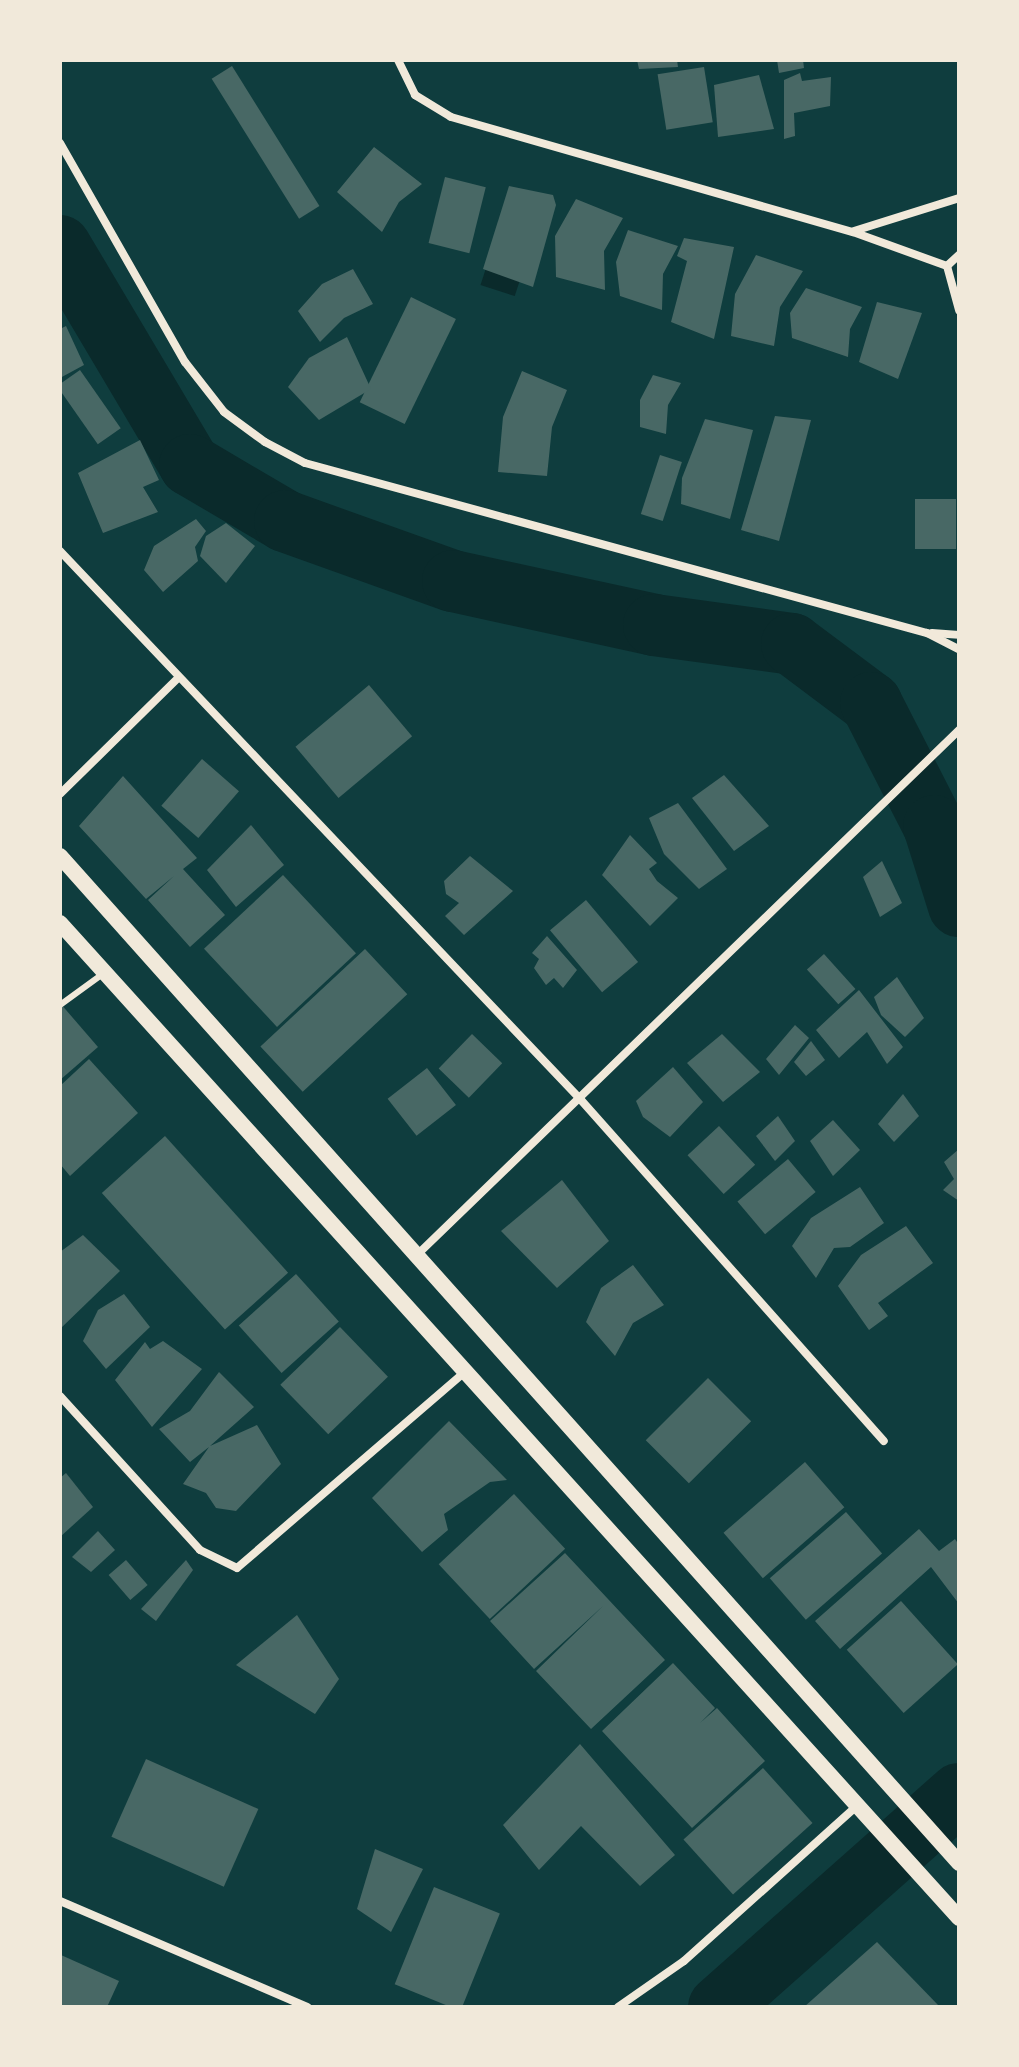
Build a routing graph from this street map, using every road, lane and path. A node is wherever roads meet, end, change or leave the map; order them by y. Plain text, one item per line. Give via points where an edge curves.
1 (398, 60) edge
2 (60, 143) edge
3 (959, 198) edge
4 (853, 232) junction
5 (959, 255) edge
6 (947, 266) junction
7 (959, 310) edge
8 (60, 551) edge
9 (927, 633) junction
10 (959, 635) edge
11 (959, 649) edge
12 (176, 680) junction
13 (959, 730) edge
14 (60, 794) edge
15 (60, 856) edge
16 (60, 923) edge
17 (104, 973) junction
18 (60, 1005) edge
19 (581, 1100) junction
20 (419, 1253) junction
21 (466, 1370) junction
22 (60, 1396) edge
23 (884, 1441) dead end
24 (858, 1805) junction
25 (959, 1863) edge
26 (60, 1901) edge
27 (959, 1918) edge
28 (307, 2007) edge
29 (618, 2007) edge

1 - 4 street via 415,95 451,117
2 - 9 street via 185,362 224,412 265,442 305,463
3 - 4 street
4 - 6 street
5 - 6 street
6 - 7 street
8 - 12 street
9 - 10 street
9 - 11 street
12 - 14 street
12 - 19 street
13 - 19 street via 880,815
15 - 20 main road
16 - 17 main road
17 - 18 lane
17 - 21 main road
19 - 20 street
19 - 23 street
20 - 25 main road
21 - 22 street via 237,1568 200,1550
21 - 24 main road
24 - 27 main road
24 - 29 street via 684,1961
26 - 28 street

